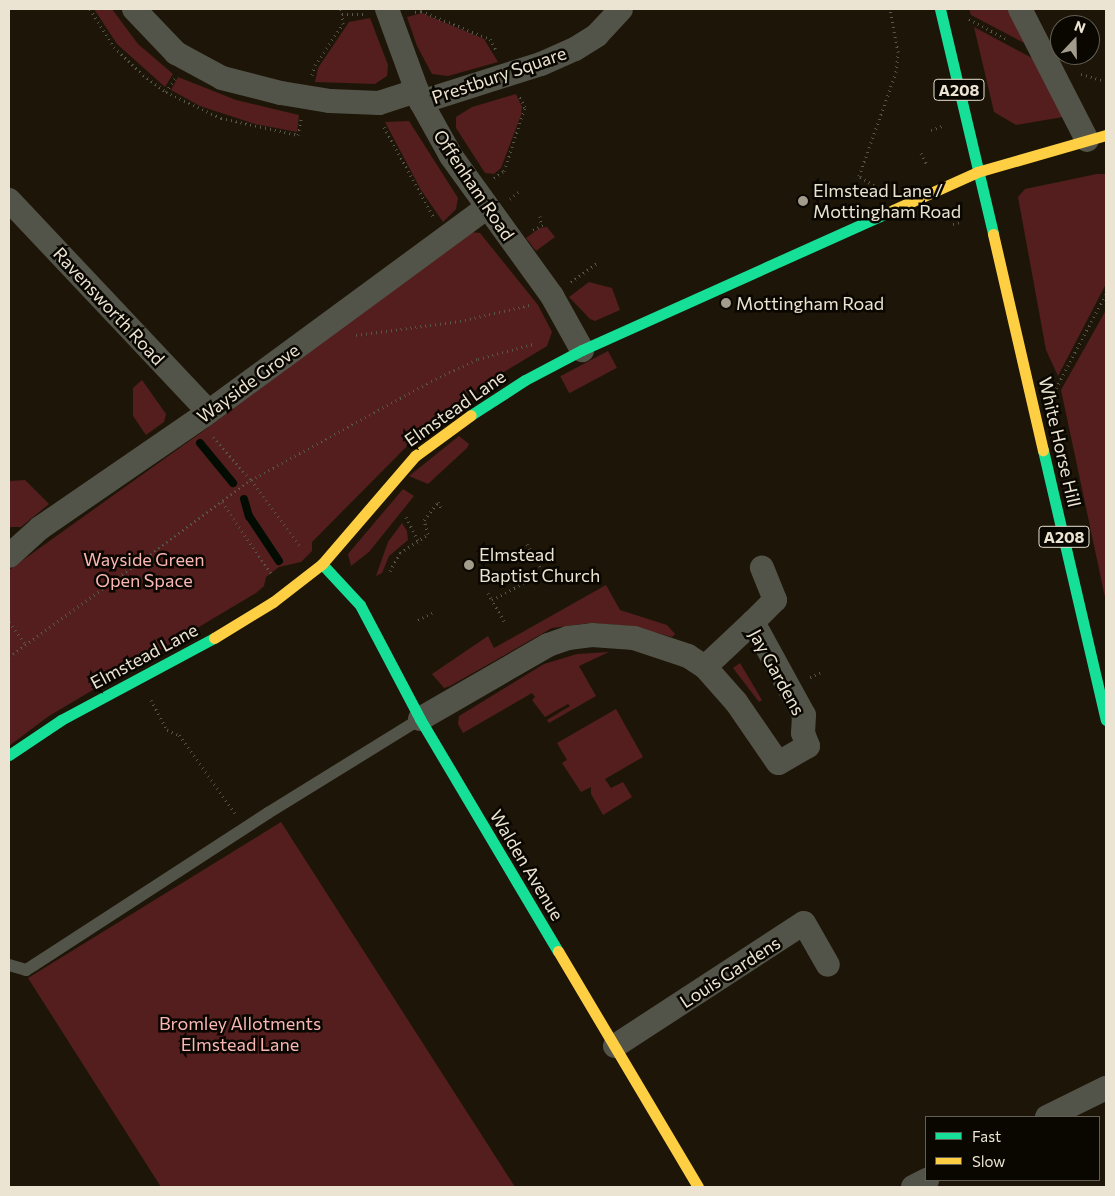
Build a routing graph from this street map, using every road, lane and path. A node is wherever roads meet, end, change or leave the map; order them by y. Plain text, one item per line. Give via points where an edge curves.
1 (90, 9) edge
2 (134, 9) edge
3 (342, 9) edge
4 (621, 9) edge
5 (890, 9) edge
6 (940, 9) edge
7 (1020, 9) edge
8 (388, 11) edge
9 (342, 14) junction
10 (964, 16) dead end
11 (1016, 44) dead end
12 (502, 61) dead end
13 (1074, 72) dead end
14 (176, 76) dead end
15 (311, 79) dead end
16 (1106, 81) edge
17 (516, 90) dead end
18 (166, 92) junction
19 (419, 96) junction
20 (382, 125) dead end
21 (943, 126) dead end
22 (299, 129) dead end
23 (931, 130) dead end
24 (1097, 137) edge
25 (921, 153) dead end
26 (927, 165) dead end
27 (977, 172) junction
28 (490, 180) dead end
29 (880, 193) dead end
30 (9, 200) edge
31 (486, 208) junction
32 (948, 212) dead end
33 (540, 216) dead end
34 (951, 219) dead end
35 (960, 222) dead end
36 (540, 224) dead end
37 (953, 224) dead end
38 (440, 227) dead end
39 (599, 262) dead end
40 (561, 289) junction
41 (1106, 294) edge
42 (326, 327) junction
43 (540, 344) dead end
44 (582, 350) junction
45 (203, 416) junction
46 (1038, 422) junction
47 (251, 480) junction
48 (222, 502) junction
49 (442, 510) dead end
50 (406, 517) dead end
51 (419, 542) junction
52 (527, 544) dead end
53 (9, 556) edge
54 (319, 566) junction
55 (553, 567) dead end
56 (762, 567) dead end
57 (390, 571) dead end
58 (543, 572) junction
59 (286, 592) junction
60 (488, 593) dead end
61 (492, 600) junction
62 (432, 613) dead end
63 (418, 620) dead end
64 (504, 620) dead end
65 (9, 622) edge
66 (753, 622) junction
67 (26, 644) junction
68 (9, 656) edge
69 (705, 667) junction
70 (135, 680) junction
71 (420, 719) junction
72 (1106, 720) edge
73 (9, 755) edge
74 (246, 827) junction
75 (828, 965) dead end
76 (9, 966) edge
77 (615, 1046) junction
78 (1106, 1088) edge
79 (1049, 1116) edge
80 (925, 1181) edge
81 (698, 1187) edge
82 (913, 1187) edge

1 - 18 path via 114,47
2 - 19 street, Prestbury Square via 176,54 222,78 281,94 330,101 379,103
3 - 9 path
4 - 19 street, Prestbury Square via 597,35 575,49 517,72
5 - 29 path via 898,52 896,72 859,176 878,188
6 - 27 street, A208
7 - 24 street
8 - 9 path
8 - 12 path via 421,11 490,39
8 - 19 street, Offenham Road
9 - 15 path via 344,24 315,65
10 - 11 path
13 - 16 path
14 - 18 path
17 - 28 path via 525,108 504,171
18 - 22 path via 222,118 298,135
19 - 31 street, Offenham Road
20 - 38 path
21 - 23 path
24 - 27 street, Elmstead Lane
25 - 26 path
27 - 44 street, Elmstead Lane
27 - 46 street, White Horse Hill / A208
30 - 45 street, Ravensworth Road
31 - 40 street, Offenham Road
31 - 42 street, Wayside Grove
32 - 34 path
33 - 36 path
35 - 37 path
39 - 40 path
40 - 42 path via 510,312 373,335 354,335
40 - 44 street, Offenham Road
41 - 46 path
42 - 45 street, Wayside Grove
43 - 47 path via 478,359 431,381
44 - 54 street, Elmstead Lane via 525,380 427,446 386,486
45 - 47 path
45 - 53 street, Wayside Grove via 40,528
46 - 72 street, White Horse Hill / A208
47 - 48 path
47 - 54 path
48 - 59 path
48 - 67 path
49 - 51 path via 438,502 424,520 428,534
50 - 51 path
51 - 57 path via 400,553
52 - 58 path
54 - 59 street, Elmstead Lane
54 - 71 street, Walden Avenue via 360,605
55 - 58 path
56 - 66 street via 775,600
58 - 61 path
59 - 70 street, Elmstead Lane via 233,628
60 - 61 path
61 - 64 path
62 - 63 path
65 - 67 path
66 - 69 street, Jay Gardens
66 - 69 street, Jay Gardens via 804,715 803,734 808,746 782,771 736,702
67 - 68 path
69 - 71 street, Jay Gardens via 688,656 634,638 592,635 568,638 548,645
70 - 73 street, Elmstead Lane via 62,720
70 - 74 path via 167,730 179,735
71 - 74 lane
71 - 77 street, Walden Avenue
74 - 76 lane via 26,970
75 - 77 street, Louis Gardens via 804,923
77 - 81 street, Walden Avenue
78 - 79 street
80 - 82 street

